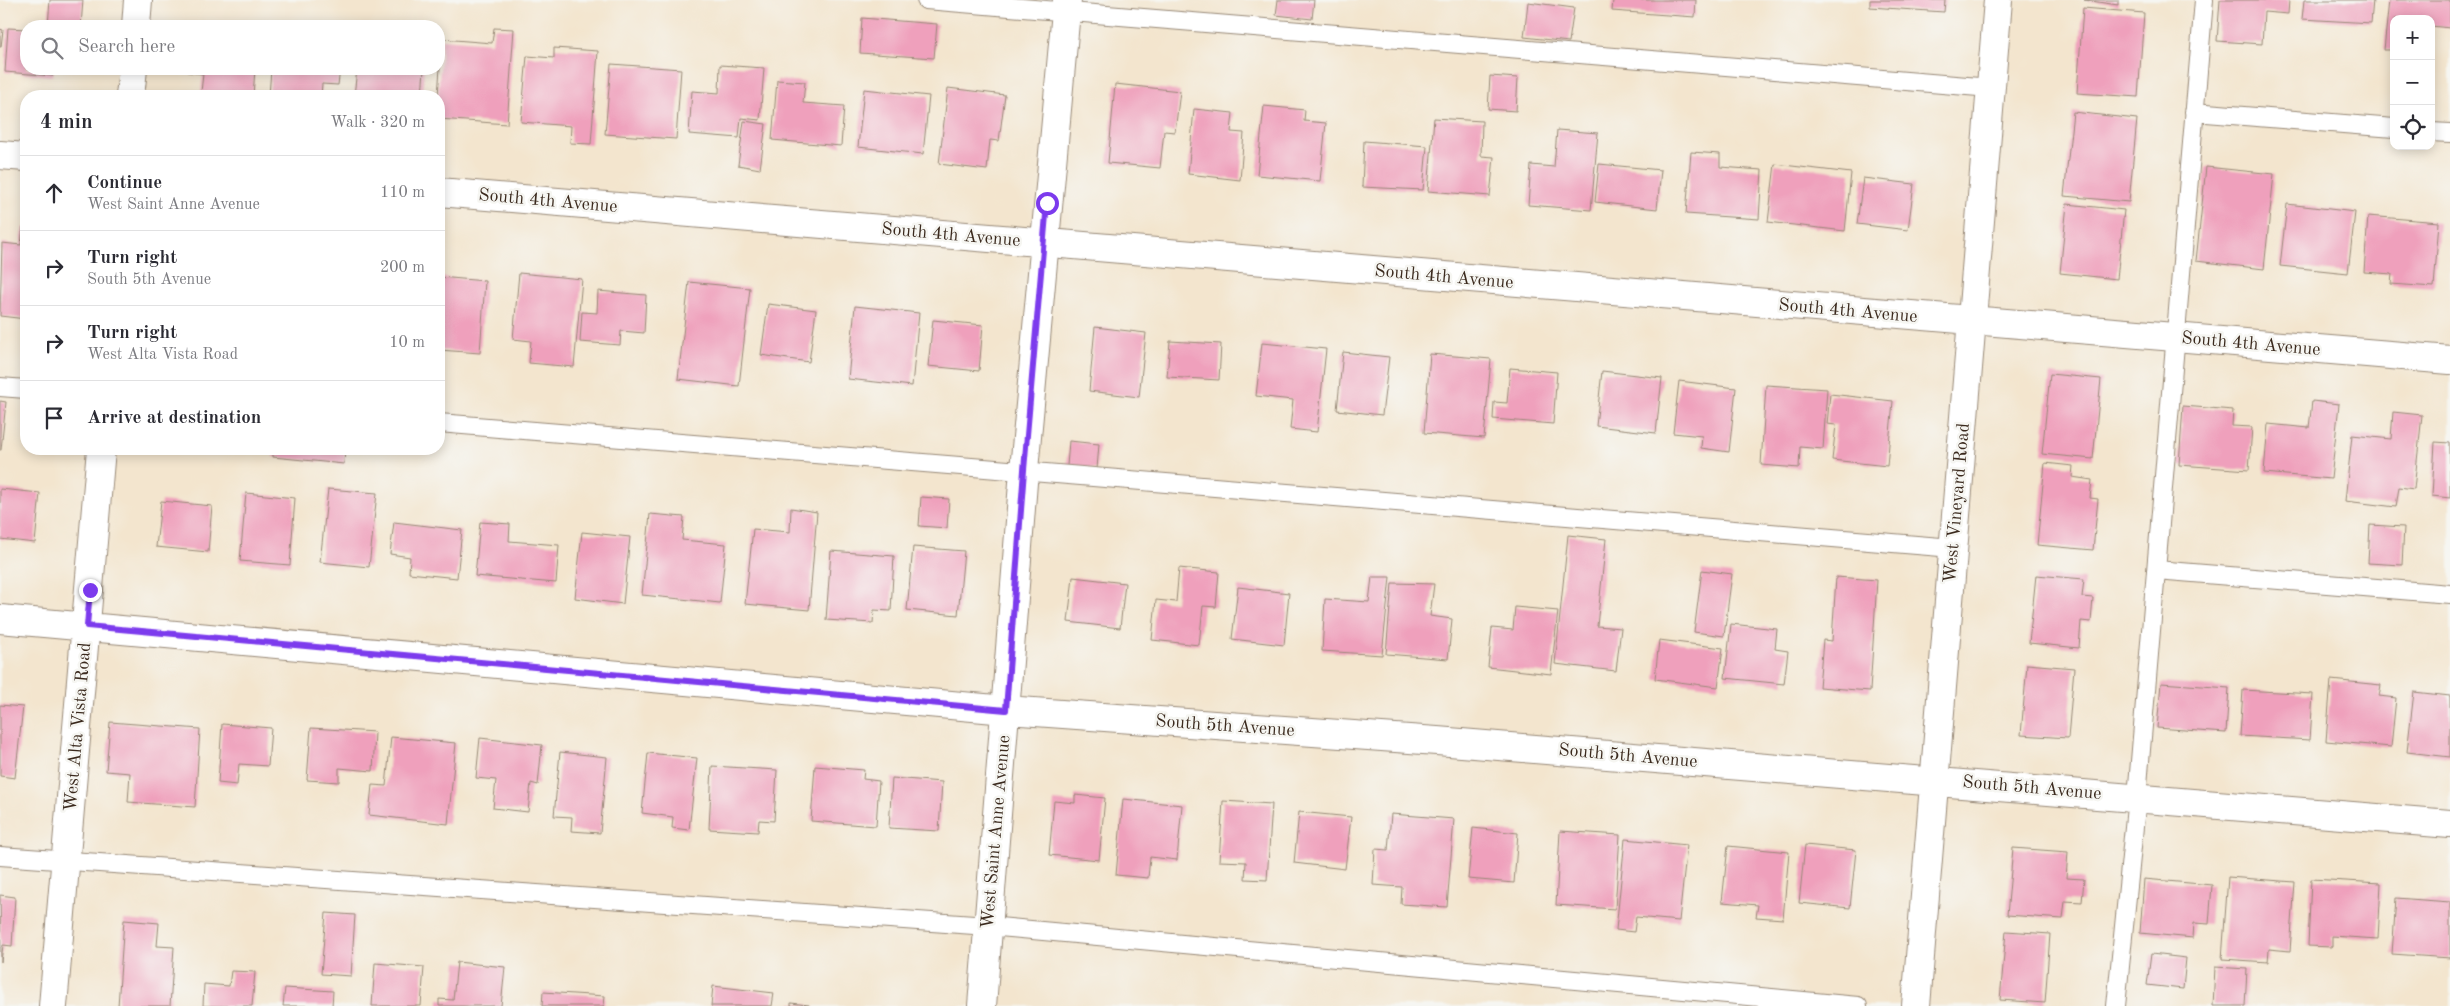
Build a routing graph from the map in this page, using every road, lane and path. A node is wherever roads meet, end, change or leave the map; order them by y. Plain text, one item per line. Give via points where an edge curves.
1 (138, 0) edge
2 (926, 0) edge
3 (1998, 0) edge
4 (2204, 0) edge
5 (1066, 6) edge
6 (136, 20) edge
7 (132, 75) edge
8 (1991, 88) junction
9 (130, 90) edge
10 (2194, 112) junction
11 (2390, 128) edge
12 (2435, 132) edge
13 (2450, 133) edge
14 (0, 155) edge
15 (20, 157) edge
16 (445, 192) edge
17 (1043, 242) junction
18 (1972, 321) junction
19 (2175, 338) junction
20 (2450, 360) edge
21 (0, 387) edge
22 (20, 389) edge
23 (445, 423) edge
24 (101, 455) edge
25 (1024, 470) junction
26 (1953, 548) junction
27 (2156, 570) junction
28 (2450, 594) edge
29 (0, 619) edge
30 (87, 626) junction
31 (1006, 710) junction
32 (1936, 780) junction
33 (2137, 797) junction
34 (2450, 824) edge
35 (0, 856) edge
36 (66, 862) junction
37 (988, 926) junction
38 (53, 1006) edge
39 (982, 1006) edge
40 (1858, 1006) edge
41 (1916, 1006) edge
42 (2116, 1006) edge

1 - 6 street
2 - 5 lane
3 - 8 street, West Vineyard Road
4 - 10 lane
5 - 8 lane
5 - 17 street, West Saint Anne Avenue
7 - 9 street
8 - 18 street, West Vineyard Road
10 - 11 lane
10 - 19 lane
12 - 13 lane
14 - 15 street
16 - 17 street, South 4th Avenue
17 - 18 street, South 4th Avenue
17 - 25 street, West Saint Anne Avenue
18 - 19 street, South 4th Avenue
18 - 26 street, West Vineyard Road
19 - 20 street, South 4th Avenue
19 - 27 lane
21 - 22 lane
23 - 25 lane
24 - 30 street, West Alta Vista Road
25 - 26 lane
25 - 31 street, West Saint Anne Avenue
26 - 32 street, West Vineyard Road
27 - 28 lane
27 - 33 lane
29 - 30 street, South 5th Avenue
30 - 31 street, South 5th Avenue
30 - 36 street, West Alta Vista Road
31 - 32 street, South 5th Avenue
31 - 37 street, West Saint Anne Avenue
32 - 33 street, South 5th Avenue
32 - 41 street, West Vineyard Road
33 - 34 street, South 5th Avenue
33 - 42 lane
35 - 36 lane
36 - 37 lane
36 - 38 street, West Alta Vista Road
37 - 39 street, West Saint Anne Avenue
37 - 40 lane

